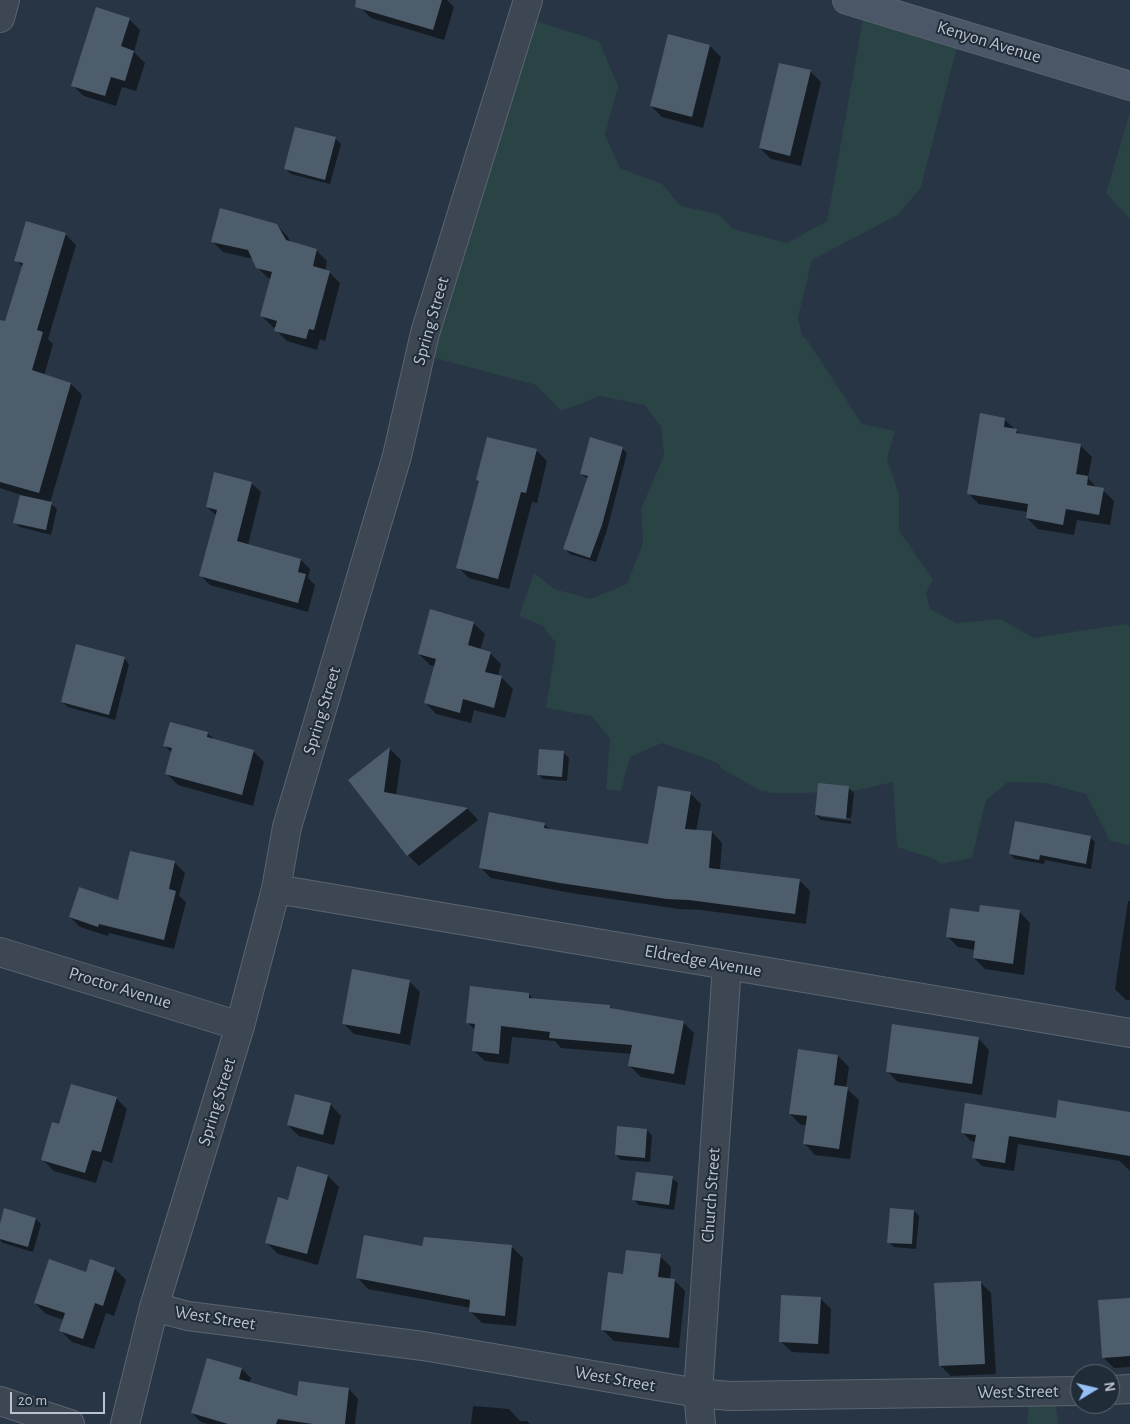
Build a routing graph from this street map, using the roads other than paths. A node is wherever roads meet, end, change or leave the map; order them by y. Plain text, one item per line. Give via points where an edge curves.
1 (5, 0) edge
2 (528, 0) edge
3 (847, 0) edge
4 (879, 4) edge
5 (0, 18) edge
6 (1130, 86) edge
7 (276, 889) junction
8 (0, 952) edge
9 (727, 965) junction
10 (240, 1026) junction
11 (1130, 1033) edge
12 (154, 1307) junction
13 (1070, 1391) edge
14 (698, 1394) junction
15 (0, 1401) edge
16 (70, 1424) edge
17 (125, 1424) edge
18 (701, 1424) edge

1 - 5 street
2 - 7 street, Spring Street via 425,333 397,456 287,827
3 - 4 street, Kenyon Avenue
4 - 6 street, Kenyon Avenue
7 - 9 street, Eldredge Avenue
7 - 10 street, Spring Street
8 - 10 street, Proctor Avenue
9 - 11 street, Eldredge Avenue
9 - 14 street, Church Street
10 - 12 street, Spring Street
12 - 14 street, West Street via 188,1316 423,1346
12 - 17 street, Spring Street
13 - 14 street, West Street
14 - 18 street, Church Street
15 - 16 street

